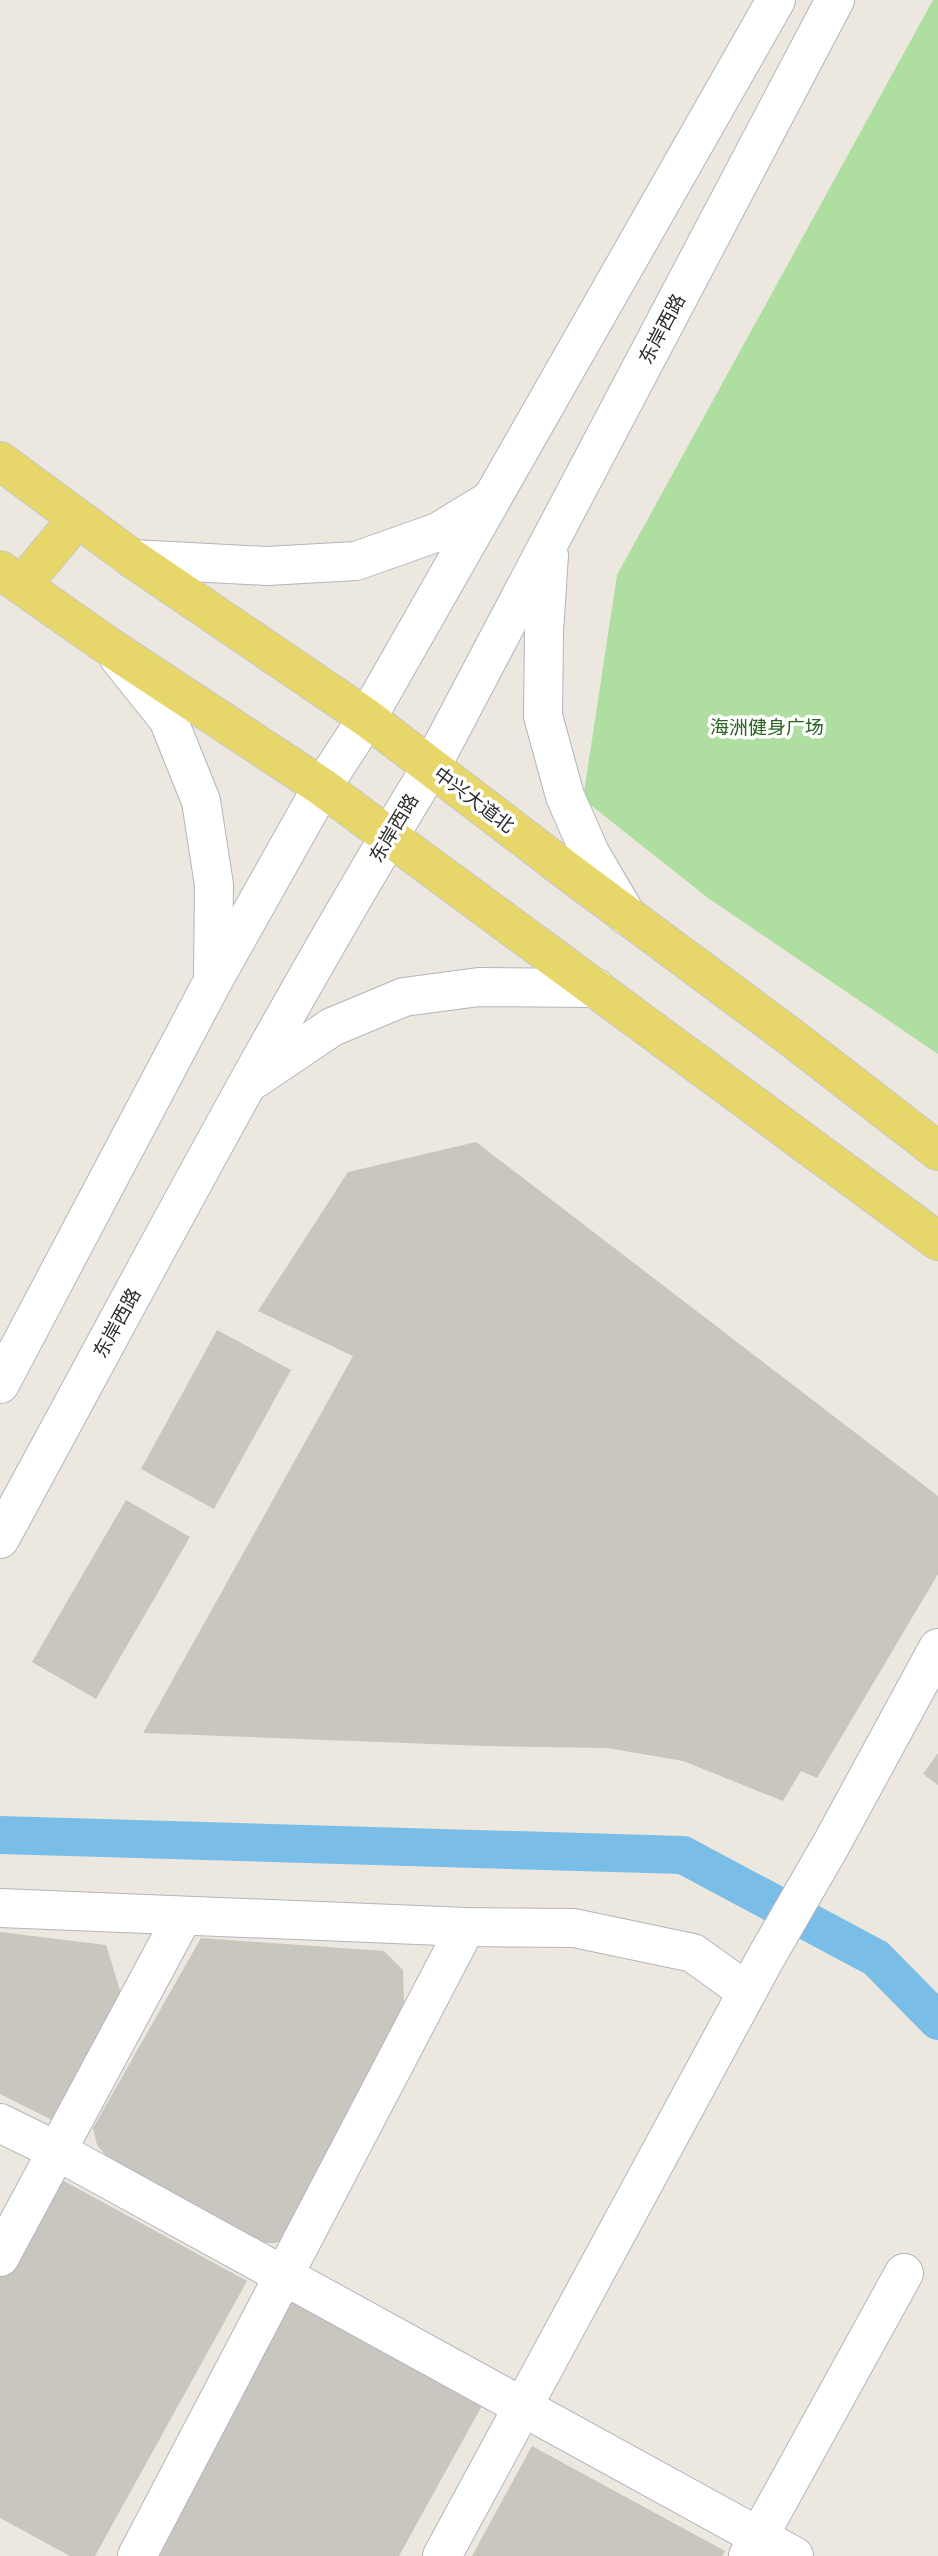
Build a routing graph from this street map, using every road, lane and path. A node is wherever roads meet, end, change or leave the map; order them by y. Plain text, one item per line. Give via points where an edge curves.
1 (776, 0) edge
2 (835, 0) edge
3 (0, 461) edge
4 (492, 499) junction
5 (77, 519) junction
6 (550, 541) junction
7 (134, 559) junction
8 (11, 577) edge
9 (111, 648) junction
10 (366, 718) junction
11 (431, 767) junction
12 (322, 787) junction
13 (389, 835) junction
14 (627, 916) junction
15 (213, 981) junction
16 (596, 988) junction
17 (247, 1084) junction
18 (938, 1151) edge
19 (938, 1241) edge
20 (0, 1384) edge
21 (0, 1539) edge
22 (938, 1648) edge
23 (0, 1908) edge
24 (183, 1916) junction
25 (466, 1927) junction
26 (747, 1992) junction
27 (0, 2123) edge
28 (57, 2151) junction
29 (0, 2257) edge
30 (904, 2273) dead end
31 (283, 2276) junction
32 (523, 2406) junction
33 (753, 2546) edge
34 (137, 2556) edge
35 (442, 2556) edge
36 (794, 2556) edge

1 - 4 street
2 - 6 street, 东岸西路
3 - 5 main road, 中兴大道北
4 - 7 street via 438,533 356,561 267,566
4 - 10 street
5 - 7 main road, 中兴大道北
5 - 8 main road
6 - 11 street, 东岸西路
6 - 14 street via 543,716 565,796 590,853
7 - 10 main road, 中兴大道北
8 - 9 main road
9 - 12 main road
9 - 15 street via 168,719 201,801 215,885
10 - 11 main road, 中兴大道北
10 - 12 street
11 - 13 street, 东岸西路
11 - 14 main road, 中兴大道北
12 - 13 main road
12 - 15 street
13 - 16 main road
13 - 17 street, 东岸西路
14 - 18 main road, 中兴大道北
15 - 20 street
16 - 17 street via 479,987 404,997 332,1027
16 - 19 main road
17 - 21 street, 东岸西路
22 - 26 street
23 - 24 street
24 - 25 street
24 - 28 street
25 - 26 street via 574,1928 693,1953
25 - 31 street
26 - 32 street
27 - 28 street
28 - 29 street
28 - 31 street
30 - 33 street
31 - 32 street
31 - 34 street
32 - 33 street
32 - 35 street
33 - 36 street

